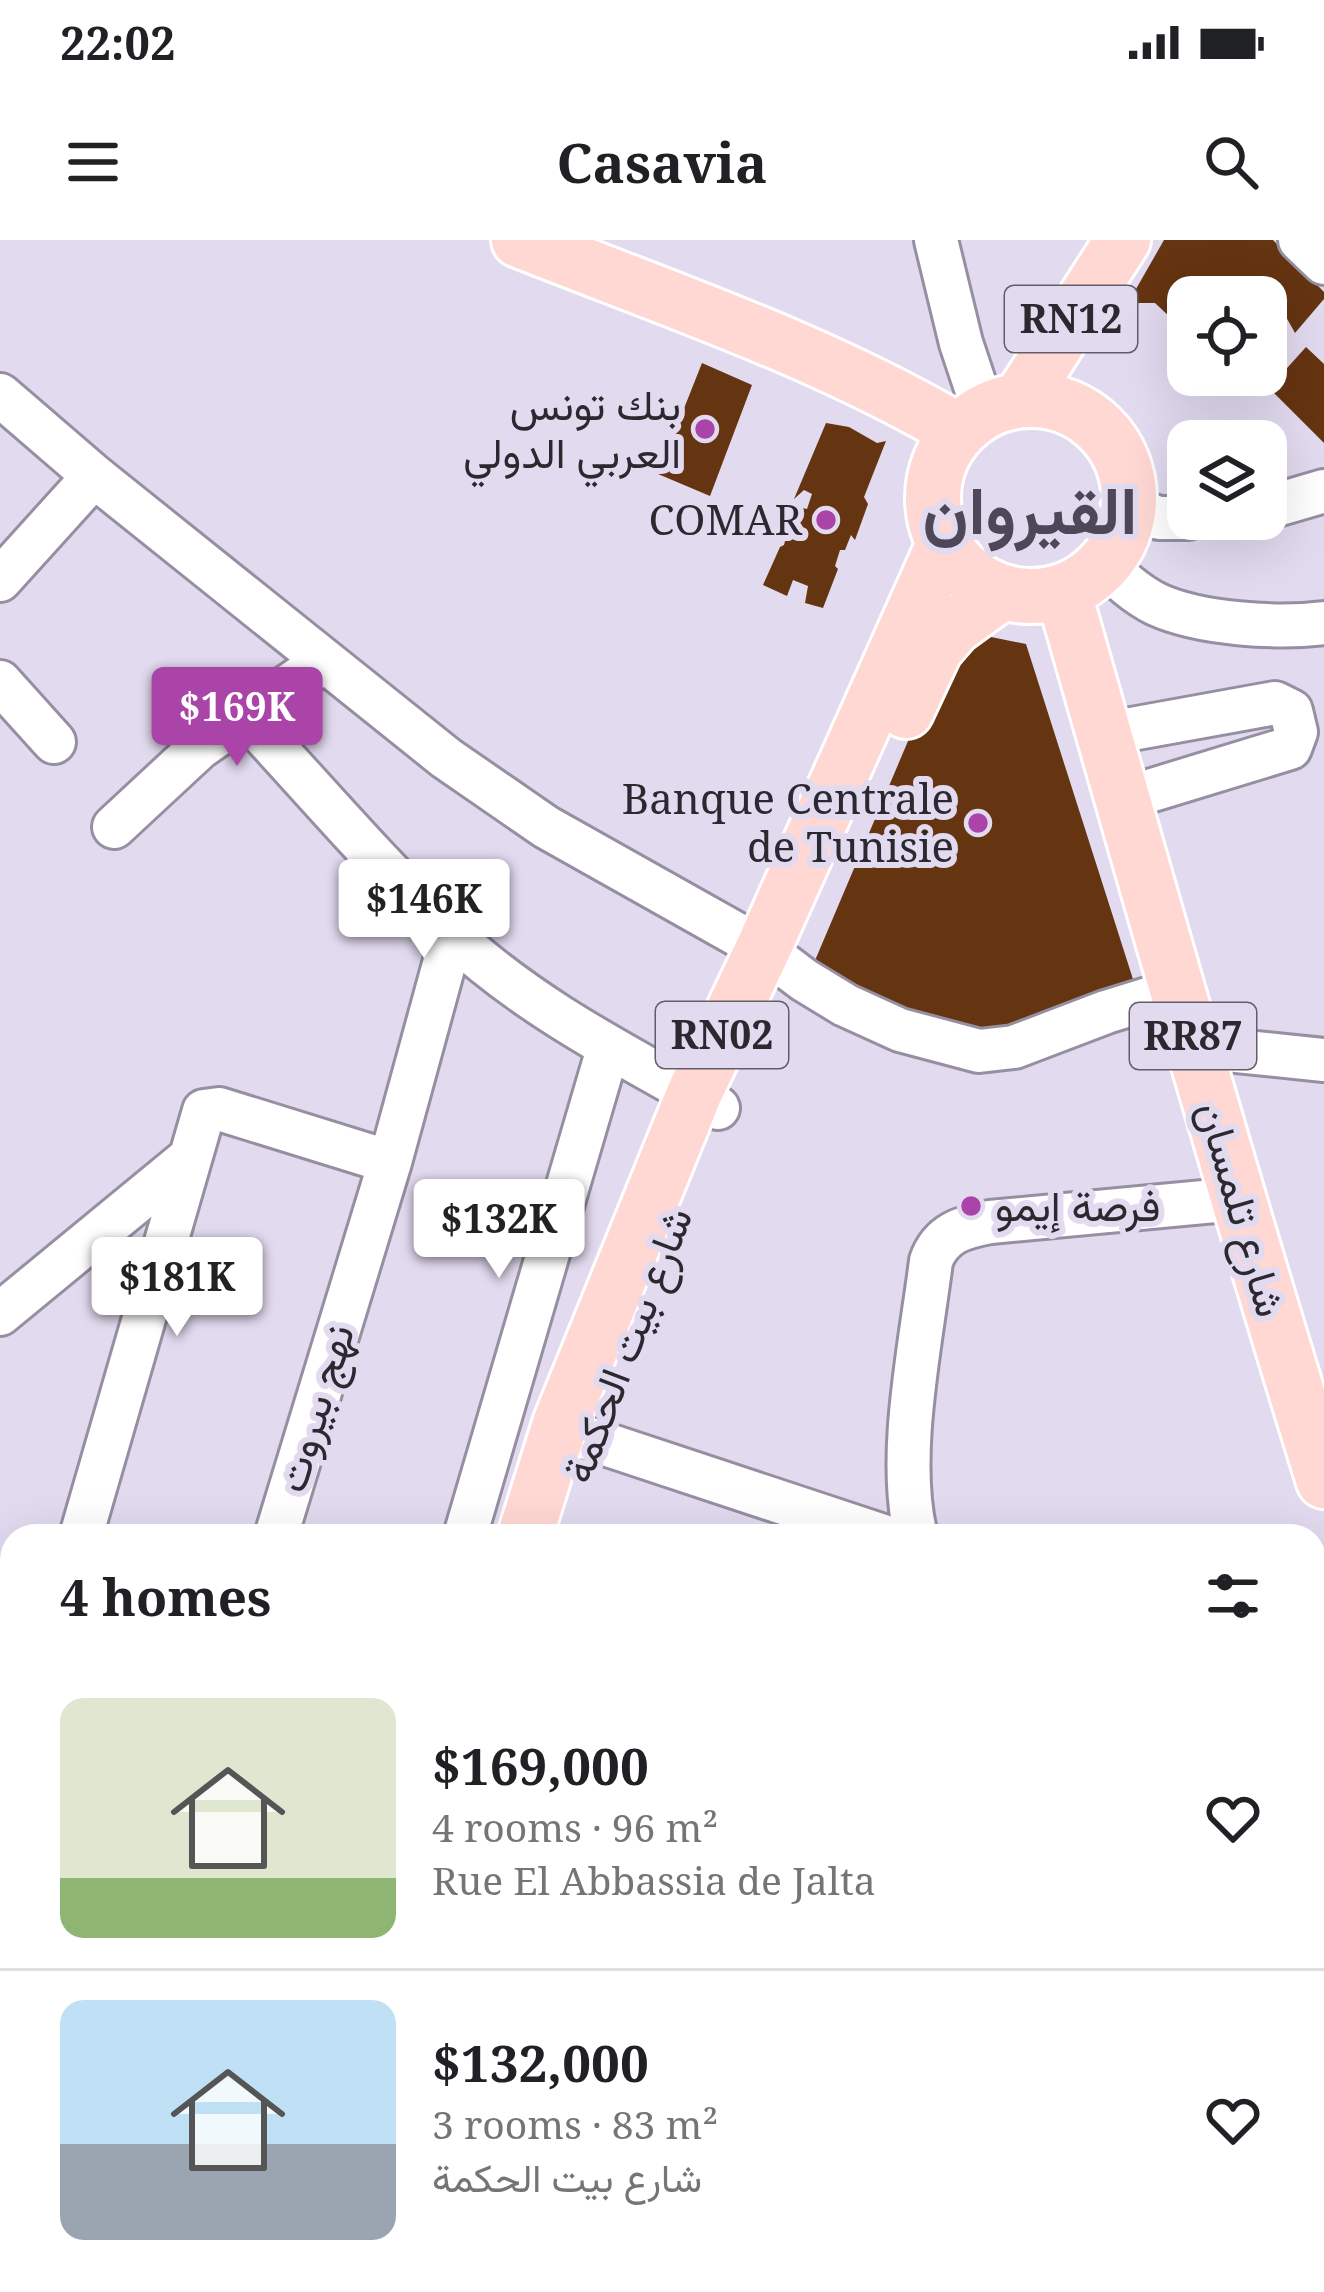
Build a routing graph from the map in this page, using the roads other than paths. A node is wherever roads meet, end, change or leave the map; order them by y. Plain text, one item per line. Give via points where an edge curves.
1 (518, 240) edge
2 (936, 240) edge
3 (1123, 240) edge
4 (1300, 240) edge
5 (1324, 263) edge
6 (0, 395) edge
7 (988, 414) junction
8 (94, 476) junction
9 (1324, 491) edge
10 (1287, 502) edge
11 (1130, 508) junction
12 (1167, 518) edge
13 (944, 544) junction
14 (1084, 578) junction
15 (0, 580) edge
16 (1003, 592) junction
17 (1324, 623) edge
18 (323, 662) junction
19 (0, 682) edge
20 (244, 714) junction
21 (1104, 734) junction
22 (54, 742) dead end
23 (1123, 799) junction
24 (114, 827) dead end
25 (452, 934) junction
26 (774, 958) junction
27 (1178, 990) junction
28 (1197, 1047) junction
29 (608, 1048) junction
30 (1324, 1060) edge
31 (706, 1101) junction
32 (186, 1161) junction
33 (390, 1162) junction
34 (1236, 1199) junction
35 (0, 1313) edge
36 (1311, 1394) edge
37 (587, 1438) junction
38 (1324, 1481) edge
39 (84, 1524) edge
40 (280, 1524) edge
41 (469, 1524) edge
42 (529, 1524) edge
43 (562, 1524) edge
44 (848, 1524) edge
45 (914, 1524) edge

1 - 7 main road via 876,384
2 - 7 street
3 - 7 main road, RN12
4 - 5 street
6 - 8 street
7 - 11 main road via 1049,401 1077,411 1118,452
7 - 13 main road via 942,457 933,485
8 - 15 street
8 - 18 street
9 - 10 street
11 - 12 street
11 - 14 main road via 1121,538
13 - 16 main road via 969,573
13 - 26 main road, شارع بيت الحكمة / RN02
14 - 16 main road via 1033,597
14 - 17 street via 1191,616
14 - 21 main road, شارع تلمسان / RR87
16 - 26 main road, شارع بيت الحكمة / RN02 via 935,649
18 - 20 street
18 - 26 street via 546,827
19 - 22 street
20 - 24 street
20 - 25 street
21 - 23 main road, شارع تلمسان / RR87
21 - 23 street via 1275,703 1291,711 1290,748
23 - 27 main road, شارع تلمسان / RR87
25 - 29 street
25 - 33 street, نهج بيروت
26 - 27 street via 900,1030 979,1051 1013,1047
26 - 31 main road, شارع بيت الحكمة / RN02
27 - 28 main road, شارع تلمسان / RR87
28 - 30 street
28 - 34 main road, شارع تلمسان / RR87
29 - 31 street
29 - 41 street
31 - 37 main road, شارع بيت الحكمة / RN02
31 - 42 main road, شارع بيت الحكمة / RN02 via 560,1424
32 - 33 street via 204,1111 218,1109
32 - 35 street
32 - 39 street
33 - 40 street, نهج بيروت
34 - 36 main road, شارع تلمسان / RR87
34 - 45 street via 990,1222 963,1227 937,1246 914,1397
36 - 38 main road, شارع تلمسان / RR87
37 - 43 main road, شارع بيت الحكمة / RN02
37 - 44 street

